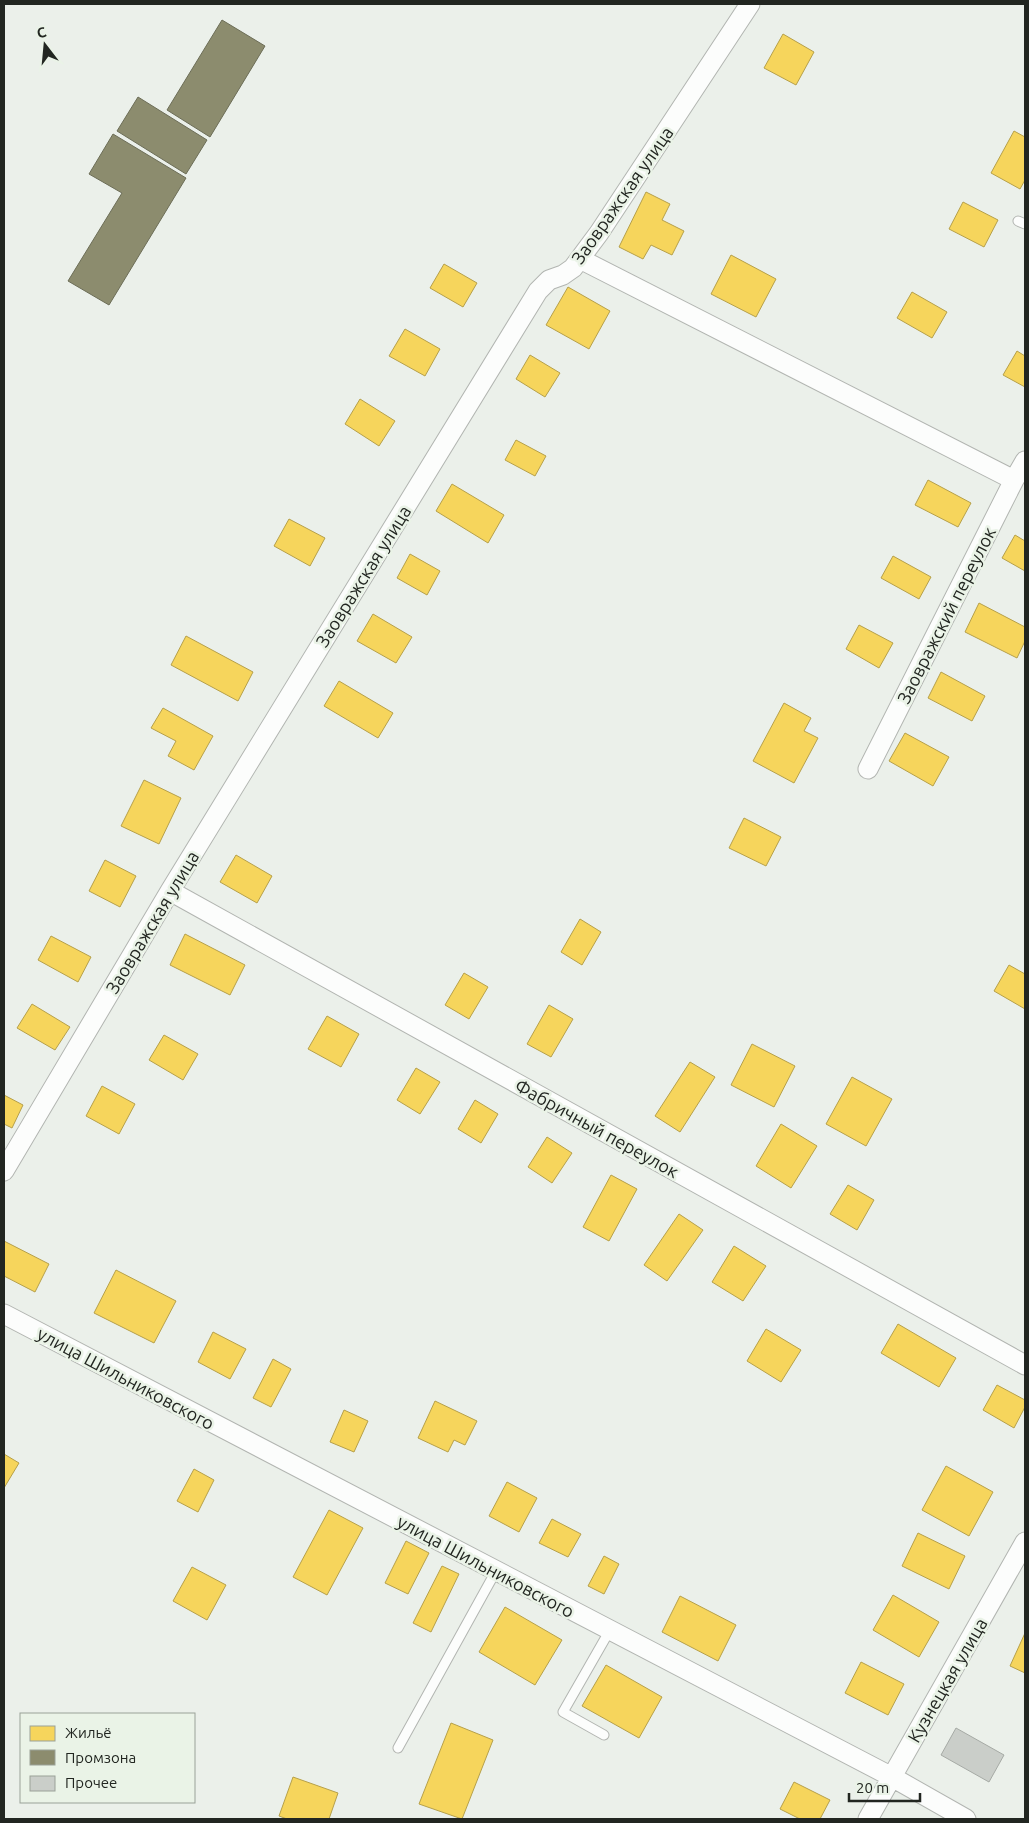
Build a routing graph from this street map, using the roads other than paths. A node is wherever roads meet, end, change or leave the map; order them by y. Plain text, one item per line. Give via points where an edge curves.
1 (750, 4) edge
2 (580, 259) junction
3 (1025, 461) edge
4 (1014, 480) junction
5 (868, 769) dead end
6 (170, 891) junction
7 (4, 1171) edge
8 (4, 1314) edge
9 (1025, 1365) edge
10 (1025, 1542) edge
11 (496, 1571) junction
12 (610, 1630) junction
13 (604, 1735) dead end
14 (398, 1748) dead end
15 (892, 1778) junction
16 (868, 1819) edge
17 (966, 1819) edge

1 - 2 street, Заовражская улица
2 - 4 street
2 - 6 street, Заовражская улица via 573,268 549,280 538,291
3 - 4 street, Заовражский переулок
4 - 5 street, Заовражский переулок
6 - 7 street, Заовражская улица
6 - 9 street, Фабричный переулок
8 - 11 street, улица Шильниковского
10 - 15 street, Кузнецкая улица
11 - 12 street, улица Шильниковского
11 - 14 lane
12 - 13 lane via 563,1712
12 - 15 street, улица Шильниковского
15 - 16 street, Кузнецкая улица
15 - 17 street, улица Шильниковского

